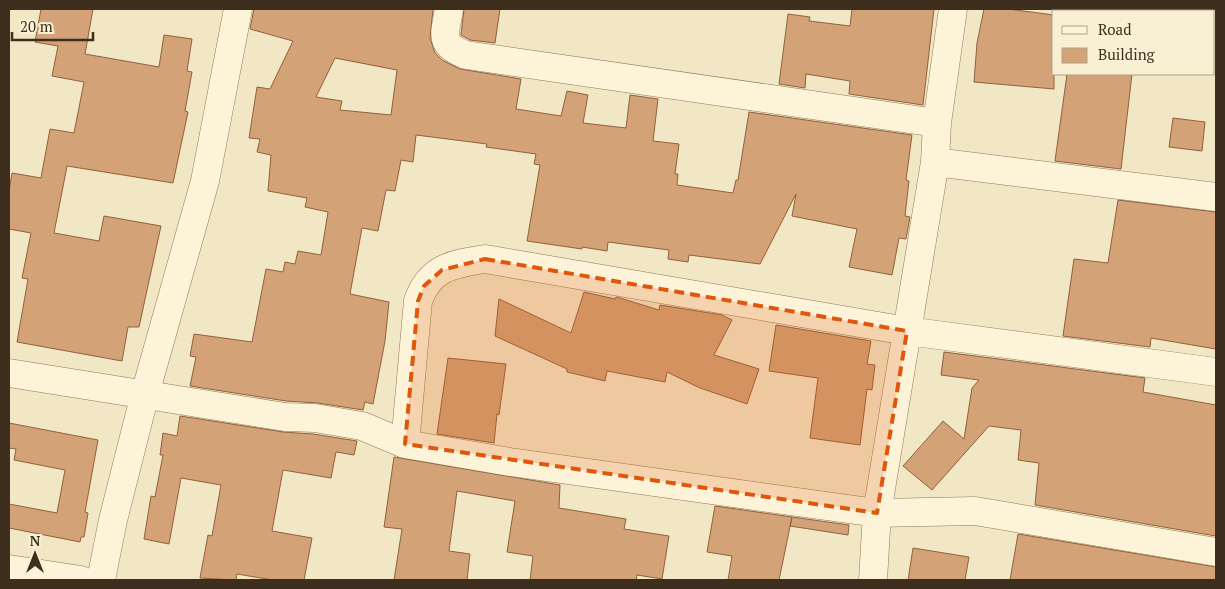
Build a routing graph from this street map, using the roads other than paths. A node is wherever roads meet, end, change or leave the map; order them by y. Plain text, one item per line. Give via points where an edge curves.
1 (234, 9) edge
2 (449, 9) edge
3 (953, 9) edge
4 (937, 123) junction
5 (935, 162) junction
6 (1216, 197) edge
7 (907, 331) junction
8 (1216, 372) edge
9 (9, 373) edge
10 (145, 394) junction
11 (406, 444) junction
12 (877, 513) junction
13 (1216, 552) edge
14 (9, 569) edge
15 (82, 580) edge
16 (101, 580) edge
17 (873, 580) edge

1 - 10 street via 205,181
2 - 4 street via 445,38 451,49 466,55
3 - 4 street
4 - 5 street
5 - 6 street
5 - 7 street
7 - 8 street
7 - 11 street via 485,259 459,263 442,270 424,286 418,301
7 - 12 street
9 - 10 street
10 - 11 street via 362,426
10 - 16 street
11 - 12 street via 510,462
12 - 13 street via 975,511
12 - 17 street
14 - 15 street

